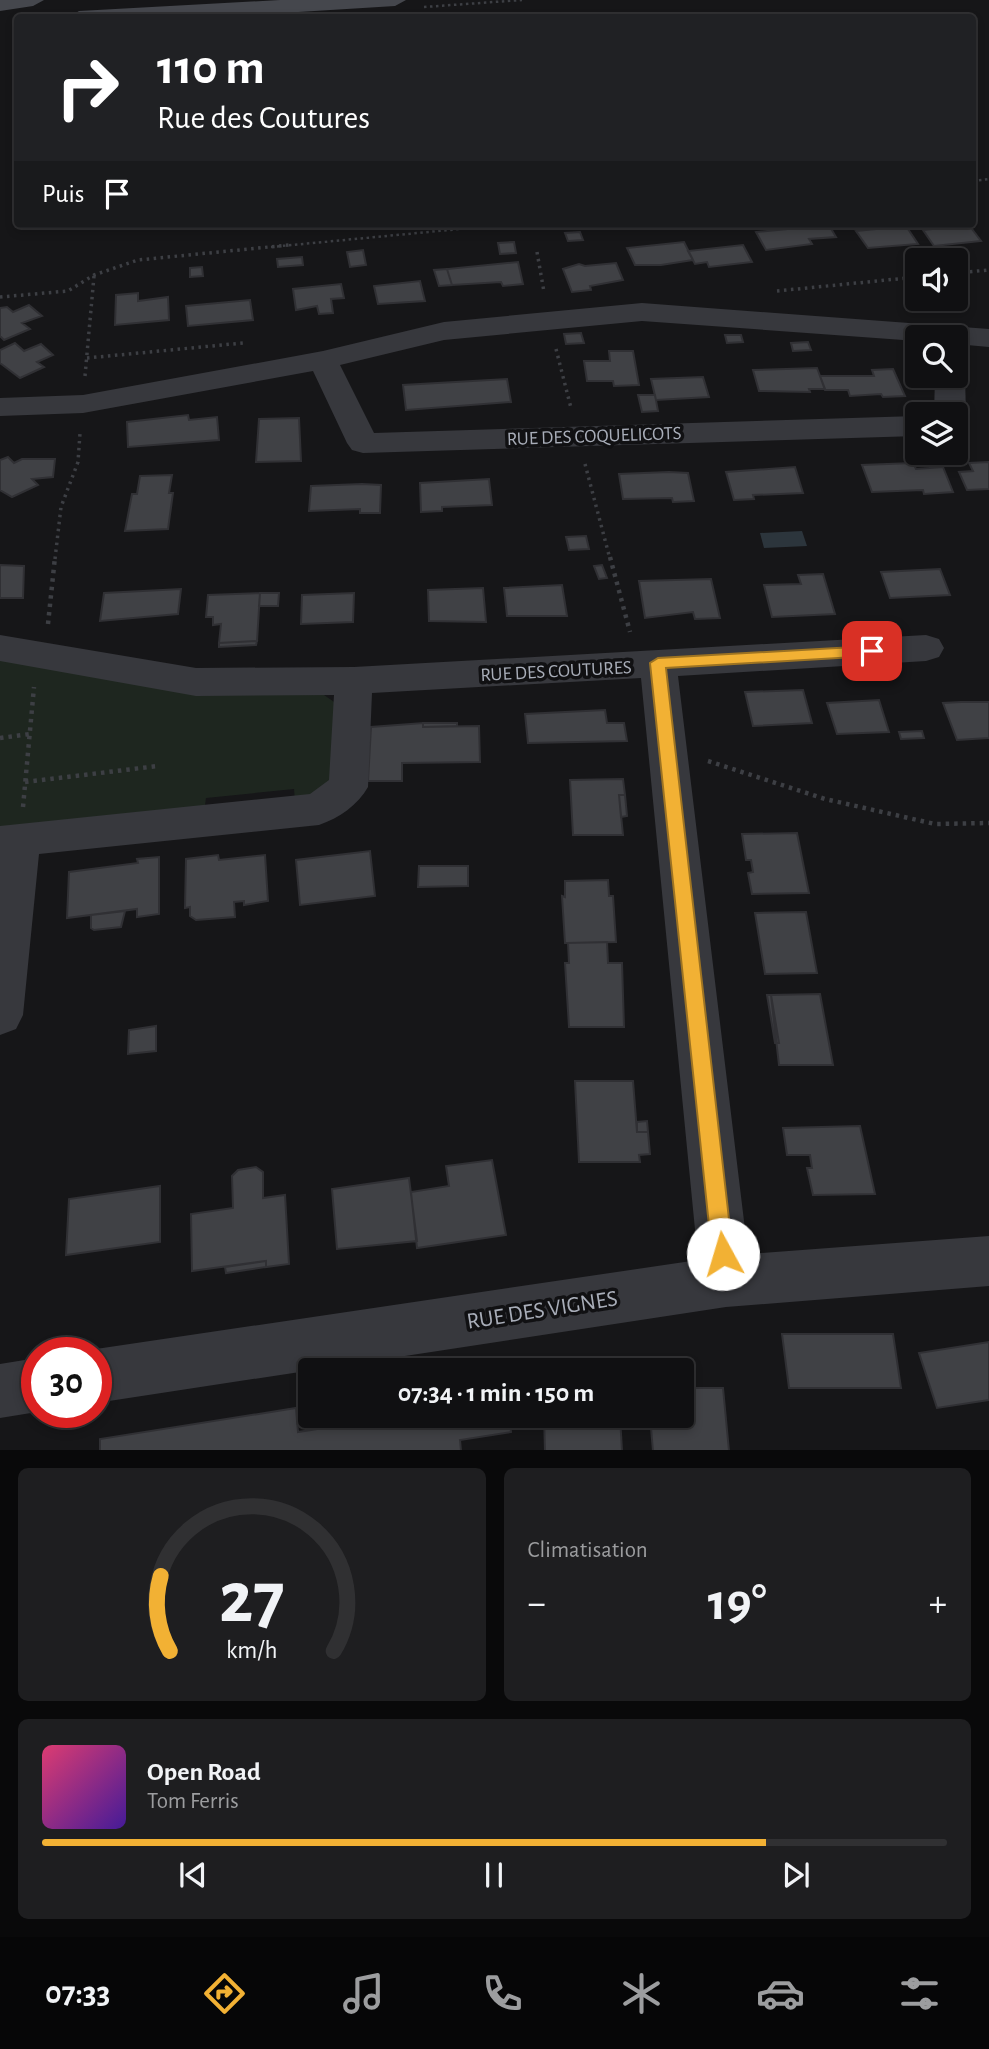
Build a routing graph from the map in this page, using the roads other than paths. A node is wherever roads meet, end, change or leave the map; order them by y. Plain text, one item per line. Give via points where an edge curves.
1 (33, 0) edge
2 (394, 0) edge
3 (0, 4) edge
4 (149, 14) edge
5 (905, 334) edge
6 (968, 338) edge
7 (989, 338) edge
8 (323, 360) junction
9 (0, 407) edge
10 (905, 426) edge
11 (0, 648) edge
12 (926, 648) dead end
13 (658, 663) junction
14 (354, 681) junction
15 (10, 841) edge
16 (0, 1015) edge
17 (989, 1261) edge
18 (726, 1281) junction
19 (112, 1374) edge
20 (21, 1388) edge
21 (0, 1391) edge

1 - 3 main road
2 - 4 main road
5 - 8 street via 642,313 444,331
6 - 7 street
8 - 9 street via 83,404
8 - 10 street, RUE DES COQUELICOTS via 363,443
11 - 14 street, RUE DES COUTURES via 196,682
12 - 13 street, RUE DES COUTURES
13 - 14 street, RUE DES COUTURES
13 - 18 street
14 - 15 street via 348,787 319,809
15 - 16 street
17 - 18 street, RUE DES VIGNES
18 - 19 street, RUE DES VIGNES
20 - 21 street

